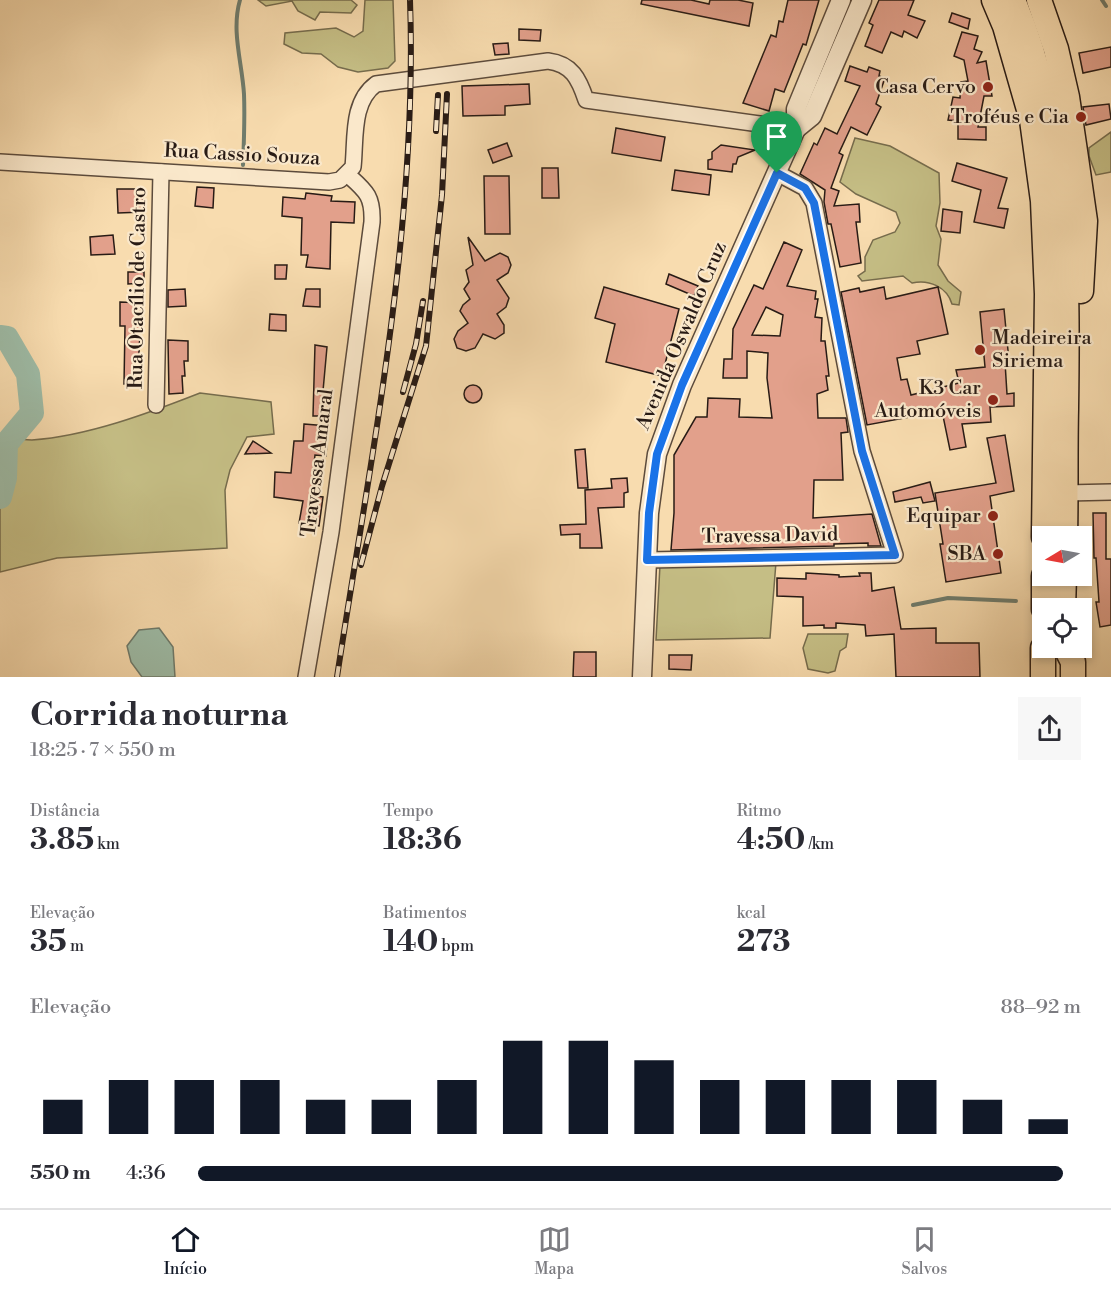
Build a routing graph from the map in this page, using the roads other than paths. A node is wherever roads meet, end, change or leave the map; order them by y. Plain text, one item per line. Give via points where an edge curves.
1 (841, 0) edge
2 (862, 0) edge
3 (980, 0) edge
4 (994, 0) edge
5 (1013, 0) edge
6 (1039, 0) edge
7 (839, 29) junction
8 (796, 129) junction
9 (0, 162) edge
10 (162, 172) junction
11 (777, 173) junction
12 (348, 175) junction
13 (1056, 342) junction
14 (156, 405) dead end
15 (1111, 492) edge
16 (1066, 494) junction
17 (1045, 526) edge
18 (1065, 526) edge
19 (647, 560) junction
20 (1043, 658) edge
21 (1071, 658) edge
22 (306, 677) edge
23 (642, 677) edge
24 (1043, 677) edge
25 (1073, 677) edge

1 - 7 street, Avenida Oswaldo Cruz
2 - 7 street, Avenida Oswaldo Cruz
3 - 13 highway via 995,38 1017,120 1033,225 1035,312
4 - 13 highway via 1032,120
5 - 13 highway via 1035,63 1055,149 1064,223
6 - 13 highway via 1067,97 1085,221 1080,298
7 - 8 street, Avenida Oswaldo Cruz via 812,116
8 - 11 street, Avenida Oswaldo Cruz
8 - 12 street, Rua Cassio Souza via 586,100 573,72 565,64 548,61 376,84 367,91 358,113 353,167
9 - 10 street, Rua Cassio Souza
10 - 12 street, Rua Cassio Souza via 329,182
10 - 14 street, Rua Otacílio de Castro
11 - 19 street, Avenida Oswaldo Cruz via 682,385 657,454
11 - 19 street, Travessa David via 805,188 814,203 862,451 895,555
12 - 22 street, Travessa Amaral via 369,196 372,207 331,532
13 - 16 highway
13 - 17 highway
15 - 16 street
16 - 18 highway
19 - 23 street, Avenida Oswaldo Cruz
20 - 24 highway
21 - 25 highway

